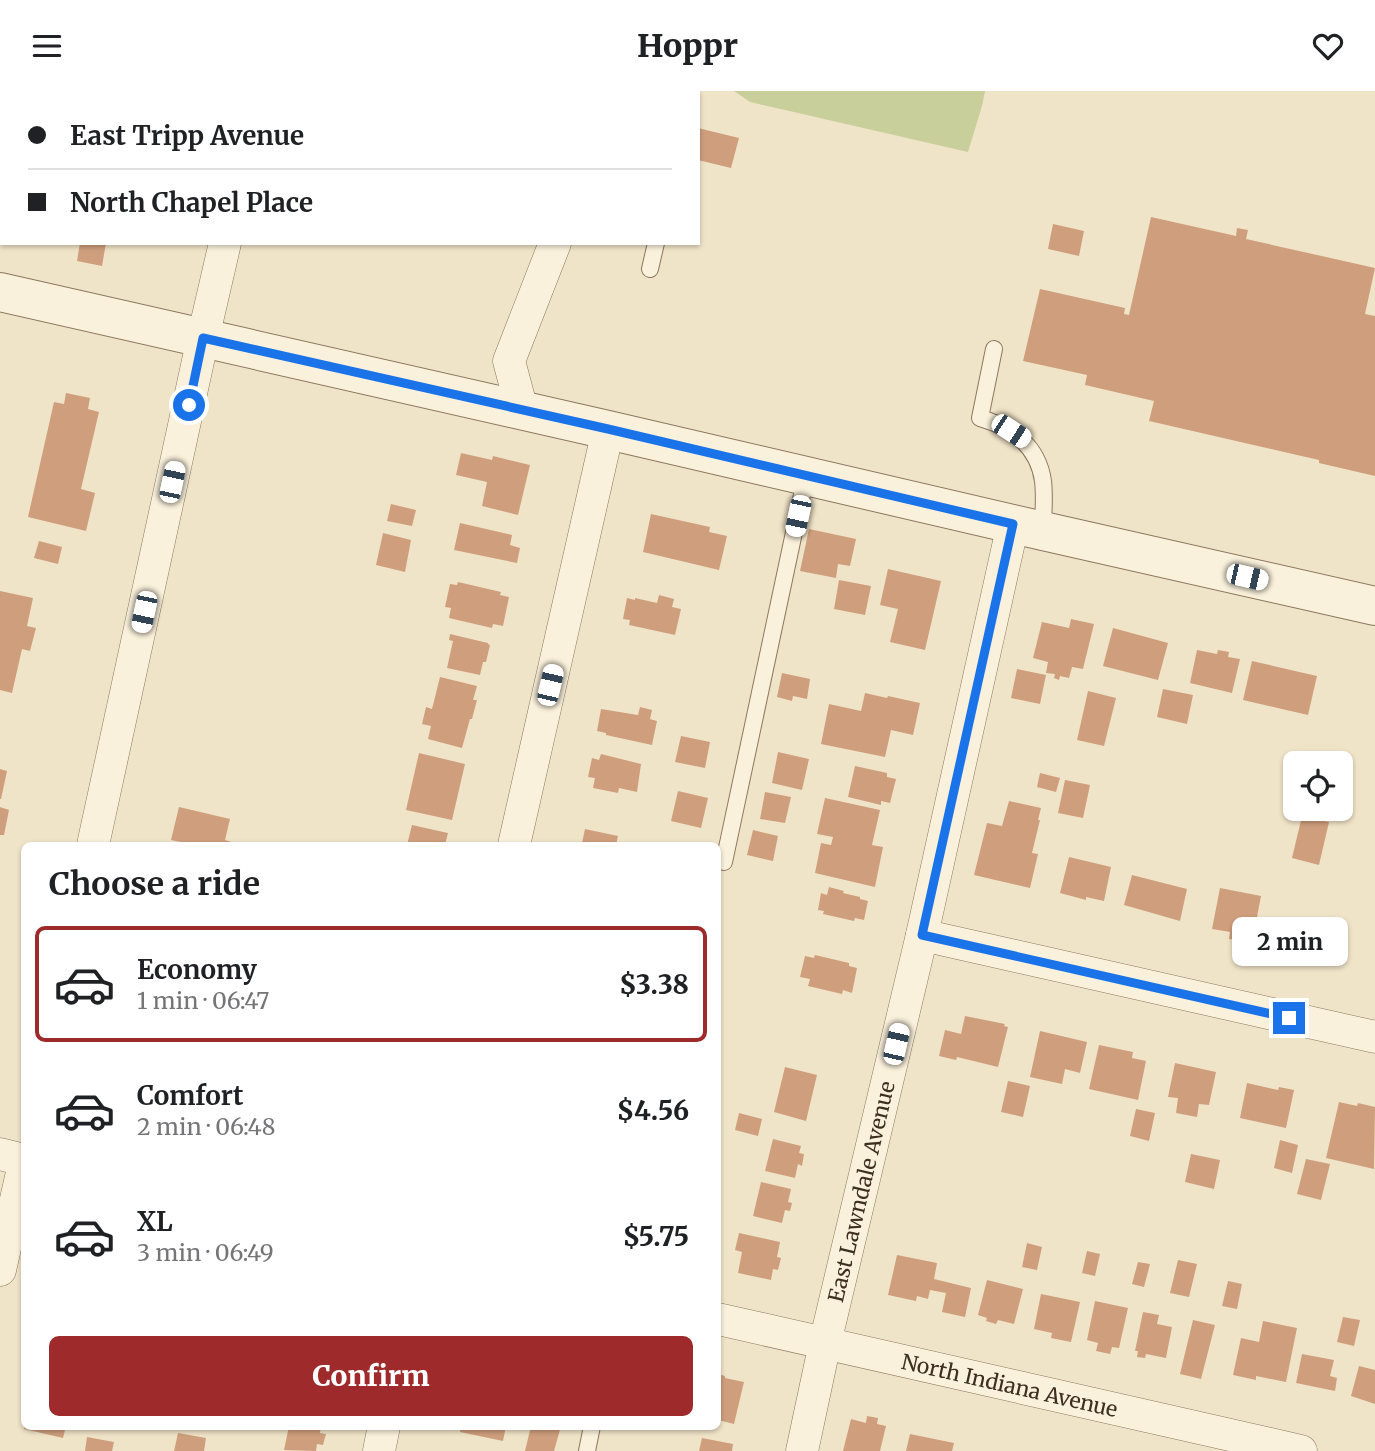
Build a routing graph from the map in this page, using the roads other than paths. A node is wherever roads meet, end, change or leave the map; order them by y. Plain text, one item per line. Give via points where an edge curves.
1 (225, 245) edge
2 (554, 245) edge
3 (656, 245) edge
4 (650, 269) dead end
5 (0, 292) edge
6 (203, 338) junction
7 (994, 349) dead end
8 (522, 410) junction
9 (608, 429) junction
10 (806, 476) junction
11 (1028, 528) junction
12 (1375, 606) edge
13 (94, 842) edge
14 (515, 842) edge
15 (724, 862) dead end
16 (922, 935) junction
17 (1375, 1037) edge
18 (0, 1154) edge
19 (21, 1161) edge
20 (21, 1175) edge
21 (0, 1269) edge
22 (721, 1320) edge
23 (825, 1343) junction
24 (383, 1430) edge
25 (591, 1430) edge
26 (379, 1451) edge
27 (587, 1451) edge
28 (802, 1451) edge
29 (1301, 1451) edge

1 - 6 street
2 - 8 street via 509,361
3 - 4 lane
5 - 6 street
6 - 8 street
6 - 13 street
7 - 11 lane via 980,418 1000,423 1023,439 1037,461 1043,479
8 - 9 street
9 - 10 street
9 - 14 street
10 - 11 street
10 - 15 lane
11 - 12 street
11 - 16 street, East Lawndale Avenue
16 - 17 street
16 - 23 street, East Lawndale Avenue
18 - 19 street
20 - 21 street
22 - 23 street, North Indiana Avenue
23 - 28 street, East Lawndale Avenue
23 - 29 street, North Indiana Avenue
24 - 26 street
25 - 27 lane

